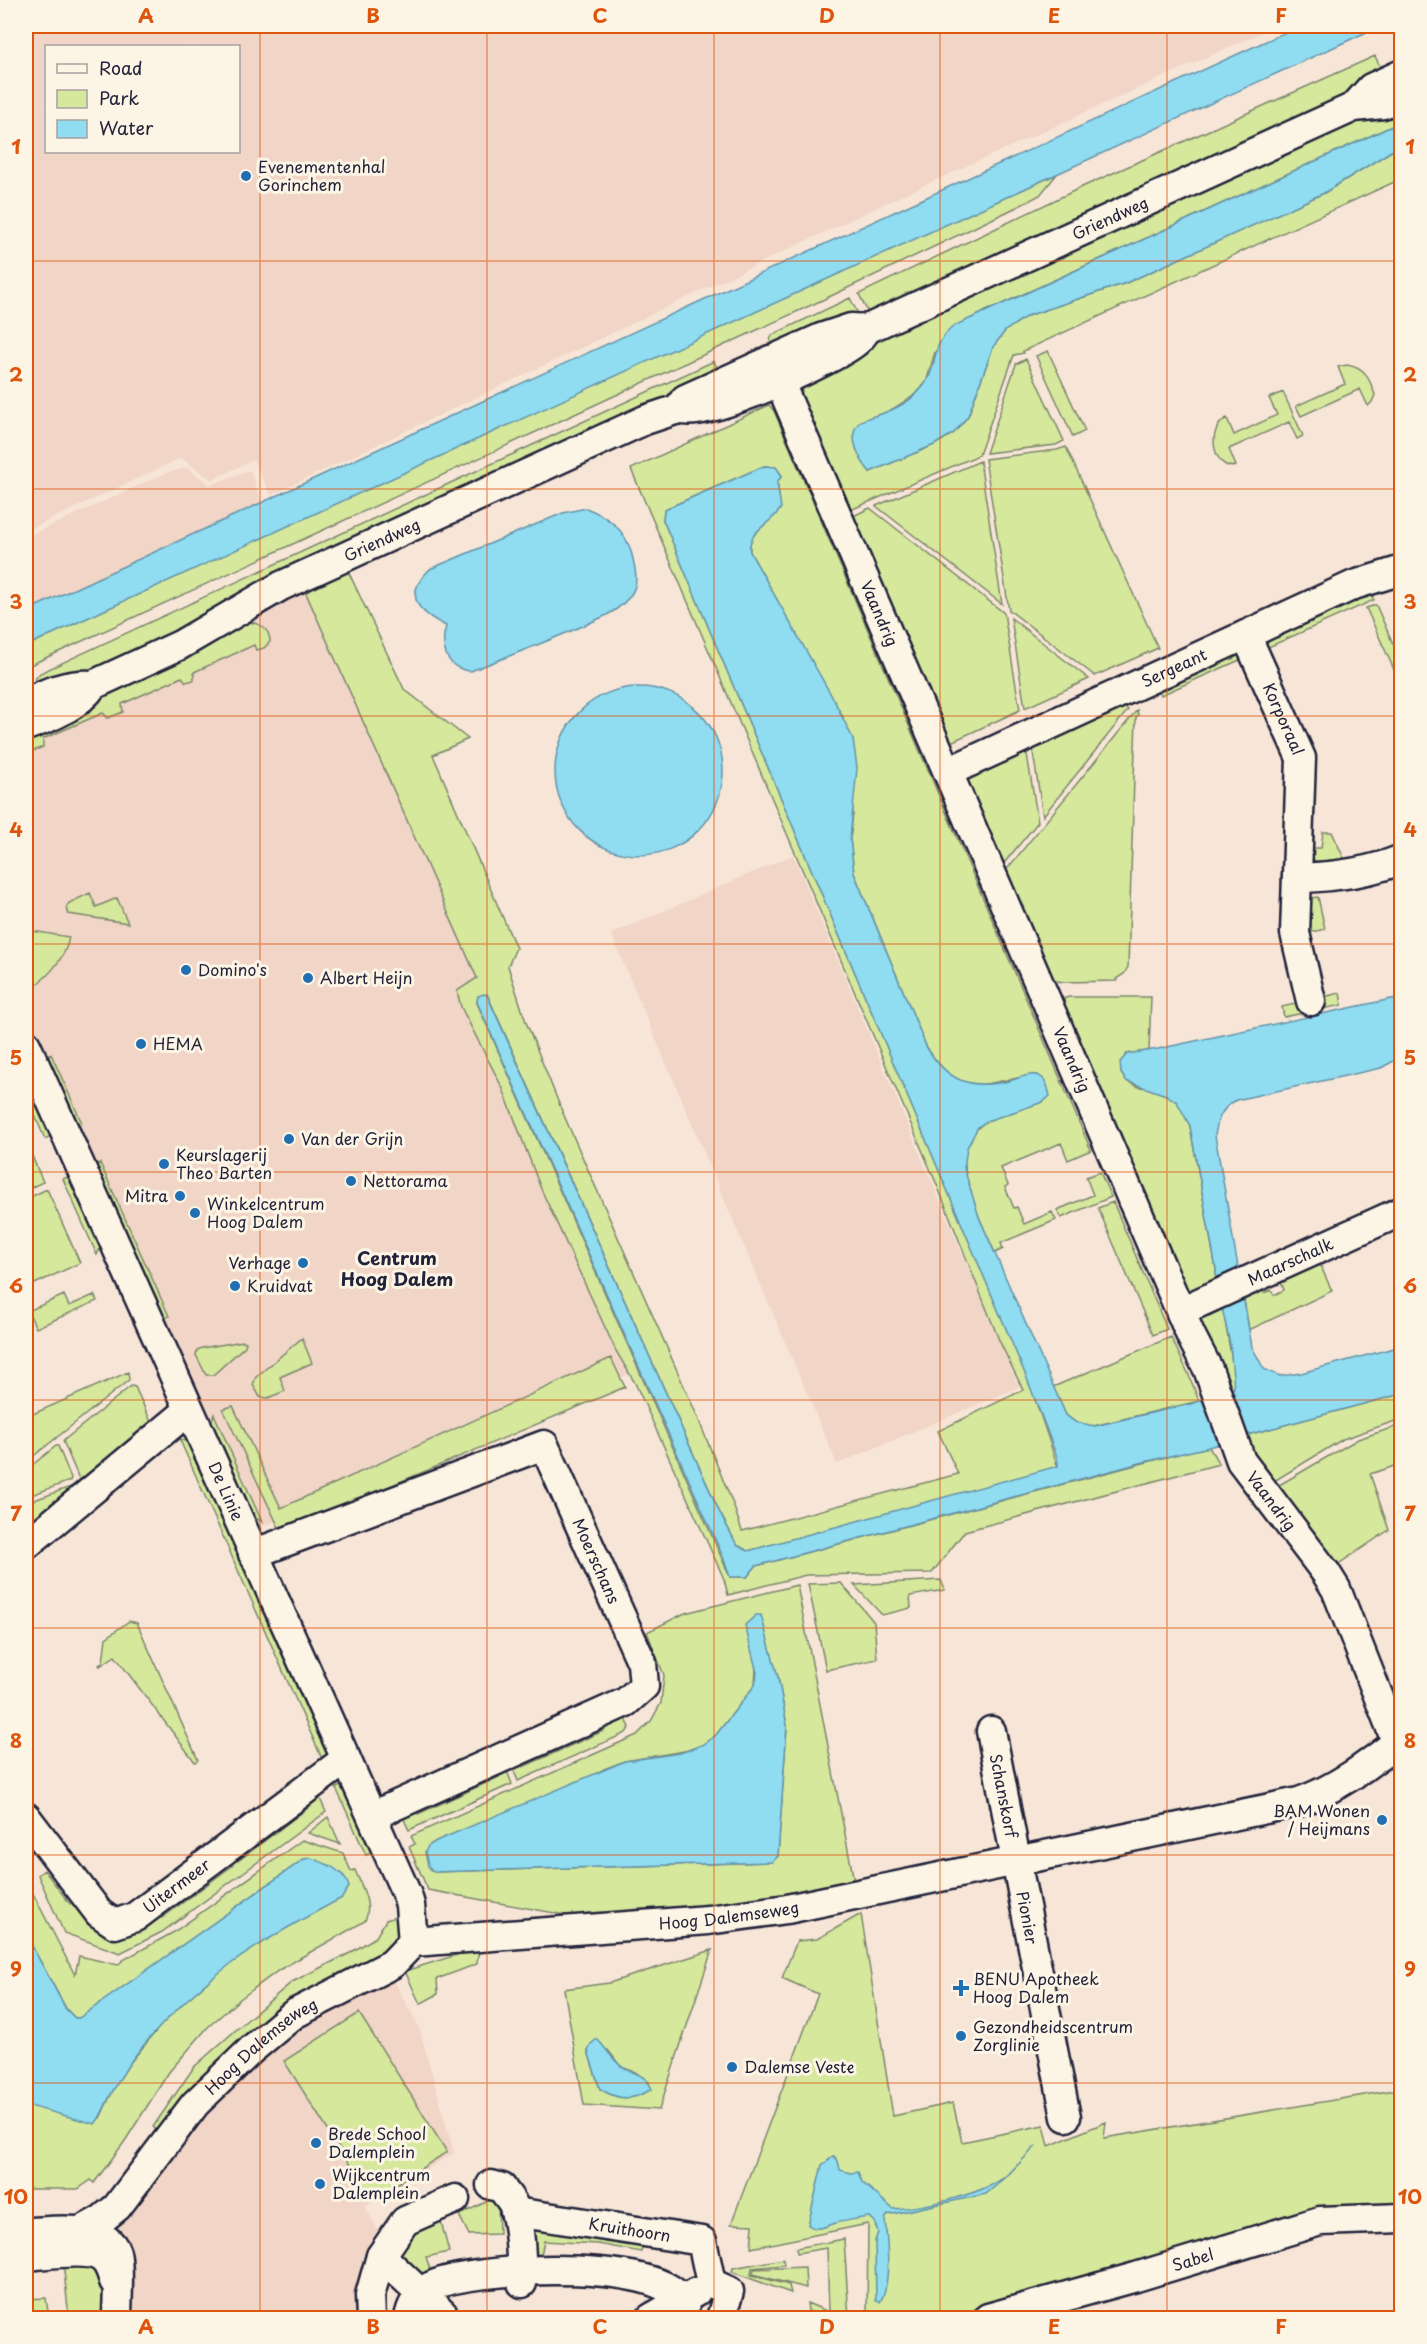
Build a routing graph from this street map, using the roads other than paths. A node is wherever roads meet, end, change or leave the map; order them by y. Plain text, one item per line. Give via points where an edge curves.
1 (1401, 74) edge
2 (1401, 95) edge
3 (1354, 106) junction
4 (775, 371) junction
5 (1401, 570) edge
6 (1246, 635) junction
7 (93, 685) junction
8 (26, 703) edge
9 (26, 726) edge
10 (948, 772) junction
11 (1401, 859) edge
12 (1297, 878) junction
13 (1311, 1001) dead end
14 (26, 1045) edge
15 (1401, 1211) edge
16 (1191, 1307) junction
17 (189, 1410) junction
18 (26, 1545) edge
19 (253, 1554) junction
20 (991, 1731) dead end
21 (1399, 1750) edge
22 (346, 1759) junction
23 (372, 1816) junction
24 (26, 1817) edge
25 (1017, 1861) junction
26 (413, 1942) junction
27 (1066, 2117) dead end
28 (491, 2185) dead end
29 (454, 2199) dead end
30 (515, 2212) junction
31 (1401, 2218) edge
32 (26, 2232) edge
33 (87, 2240) junction
34 (26, 2256) edge
35 (381, 2256) junction
36 (521, 2276) junction
37 (725, 2289) junction
38 (117, 2307) edge
39 (415, 2307) edge
40 (682, 2310) edge
41 (443, 2314) dead end
42 (371, 2319) edge
43 (651, 2319) edge
44 (721, 2319) edge
45 (988, 2319) edge

1 - 3 street, Griendweg via 1371,88
2 - 3 street, Griendweg via 1383,104
3 - 4 street, Griendweg via 867,329 851,328 821,338
4 - 7 street, Griendweg via 685,399 678,409 634,425 281,586 180,645
4 - 10 street, Vaandrig
5 - 6 street, Sergeant via 1354,585
6 - 10 street, Sergeant
6 - 12 street, Korporaal via 1301,758
7 - 8 street, Griendweg via 78,684
7 - 9 street, Griendweg via 86,696
10 - 16 street, Vaandrig
11 - 12 street via 1382,868 1323,878
12 - 13 street, Korporaal via 1295,933
14 - 17 street, De Linie
15 - 16 street, Maarschalk
16 - 21 street, Vaandrig via 1238,1455 1336,1589
17 - 18 street
17 - 19 street, De Linie
19 - 22 street, De Linie
19 - 23 street, Moerschans via 544,1445 558,1475 642,1663 644,1686 626,1702
20 - 25 street, Schanskorf
21 - 25 street, Hoog Dalemseweg via 1299,1802
22 - 23 street, De Linie
22 - 24 street, Uitermeer via 135,1917 115,1924 99,1913
23 - 26 street, De Linie via 410,1905
25 - 26 street, Hoog Dalemseweg via 787,1909 719,1919
25 - 27 street, Pionier
26 - 33 street, Hoog Dalemseweg via 392,1964 294,2014 252,2049 195,2104 133,2187
28 - 30 street via 502,2188
29 - 35 street via 405,2221
30 - 36 street
30 - 37 street, Kruithoorn via 702,2241
31 - 45 street, Sabel via 1320,2221
32 - 33 street
33 - 34 street
33 - 38 street via 112,2246 116,2252
35 - 39 street
35 - 42 street via 370,2295
36 - 39 street via 445,2282 430,2287
36 - 40 street via 590,2271 643,2279 676,2292
37 - 40 street
37 - 44 street, Kruithoorn
39 - 41 street
40 - 43 street

